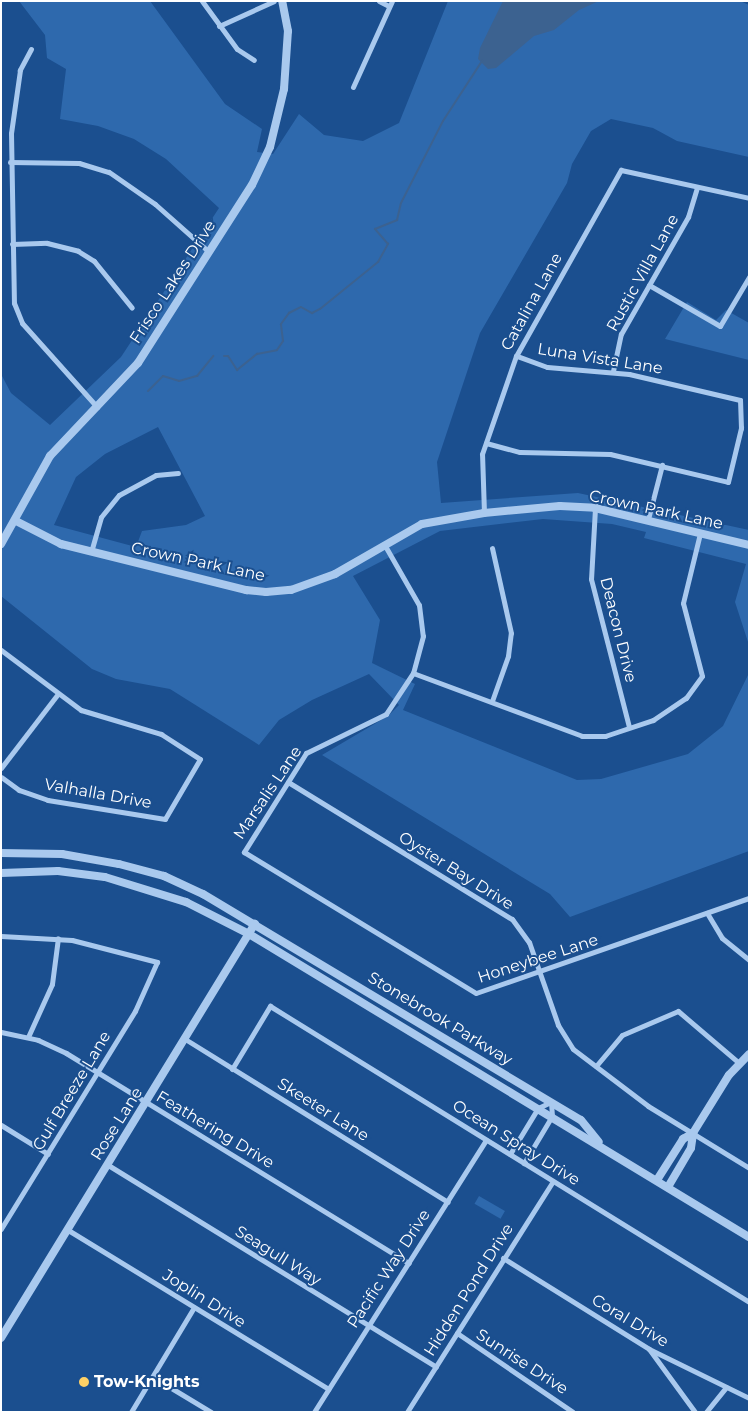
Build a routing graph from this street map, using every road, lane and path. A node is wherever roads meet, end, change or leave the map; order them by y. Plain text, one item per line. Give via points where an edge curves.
1 (202, 1) edge
2 (274, 1) edge
3 (282, 1) edge
4 (379, 1) edge
5 (390, 4) edge
6 (220, 26) junction
7 (31, 49) dead end
8 (254, 60) dead end
9 (353, 87) dead end
10 (10, 162) junction
11 (697, 187) junction
12 (749, 198) edge
13 (12, 244) junction
14 (208, 252) junction
15 (749, 277) edge
16 (649, 285) junction
17 (132, 308) dead end
18 (516, 356) junction
19 (613, 371) junction
20 (97, 407) junction
21 (486, 443) junction
22 (662, 465) junction
23 (178, 473) dead end
24 (596, 508) junction
25 (484, 512) junction
26 (648, 519) junction
27 (16, 520) junction
28 (700, 533) junction
29 (1, 544) edge
30 (384, 544) junction
31 (749, 545) edge
32 (492, 548) dead end
33 (91, 552) junction
34 (1, 650) edge
35 (413, 673) junction
36 (57, 695) junction
37 (492, 702) junction
38 (629, 727) junction
39 (1, 768) edge
40 (1, 777) edge
41 (288, 782) junction
42 (244, 852) joint
43 (1, 853) edge
44 (1, 873) edge
45 (749, 898) edge
46 (707, 912) junction
47 (255, 924) junction
48 (249, 934) junction
49 (1, 936) edge
50 (58, 938) junction
51 (749, 960) edge
52 (540, 974) junction
53 (1, 1032) edge
54 (28, 1037) junction
55 (185, 1039) junction
56 (749, 1054) edge
57 (739, 1063) junction
58 (596, 1066) junction
59 (232, 1069) junction
60 (98, 1072) junction
61 (551, 1102) junction
62 (146, 1103) junction
63 (538, 1108) junction
64 (552, 1116) junction
65 (1, 1125) edge
66 (693, 1133) junction
67 (486, 1140) junction
68 (604, 1147) junction
69 (48, 1154) junction
70 (510, 1154) junction
71 (524, 1163) junction
72 (108, 1165) junction
73 (749, 1168) edge
74 (657, 1180) junction
75 (552, 1181) junction
76 (668, 1187) junction
77 (448, 1202) junction
78 (1, 1229) edge
79 (68, 1230) junction
80 (749, 1237) edge
81 (503, 1258) junction
82 (409, 1263) junction
83 (749, 1302) edge
84 (194, 1307) junction
85 (366, 1325) junction
86 (456, 1334) junction
87 (1, 1338) edge
88 (649, 1349) junction
89 (436, 1367) junction
90 (153, 1377) junction
91 (726, 1387) junction
92 (328, 1389) junction
93 (749, 1398) edge
94 (408, 1411) edge
95 (131, 1412) edge
96 (211, 1412) edge
97 (314, 1412) edge
98 (573, 1412) edge
99 (695, 1412) edge
100 (706, 1412) edge

1 - 6 street
2 - 6 street
3 - 14 street, Frisco Lakes Drive via 288,56 279,118 252,185
4 - 5 street
5 - 9 street
6 - 8 street via 236,49
7 - 10 street via 20,70
10 - 13 street
10 - 14 street via 53,160 109,172 155,204
11 - 12 street
11 - 16 street, Rustic Villa Lane via 688,217
11 - 18 street, Catalina Lane via 621,170
13 - 17 street via 47,243 78,251 94,260
13 - 20 street via 11,284 22,323
14 - 20 street, Frisco Lakes Drive via 138,363
15 - 16 street via 720,326
16 - 19 street, Rustic Villa Lane via 621,334
18 - 19 street, Luna Vista Lane via 547,367
18 - 21 street, Catalina Lane
19 - 22 street, Luna Vista Lane via 740,400 741,428 728,482
20 - 27 street, Frisco Lakes Drive via 50,456
21 - 22 street via 514,451 594,452
21 - 25 street, Catalina Lane via 480,472
22 - 26 street
23 - 33 street via 156,475 119,494 101,517
24 - 25 street, Crown Park Lane via 560,506
24 - 26 street, Crown Park Lane
24 - 38 street, Deacon Drive via 591,579
25 - 30 street, Crown Park Lane via 422,524
26 - 28 street, Crown Park Lane
27 - 29 street, Frisco Lakes Drive
27 - 33 street, Crown Park Lane via 61,544
28 - 31 street, Crown Park Lane
28 - 38 street via 683,603 702,676 670,711
30 - 33 street, Crown Park Lane via 312,584 266,592
30 - 35 street, Marsalis Lane via 419,605 423,636
32 - 37 street via 512,632 508,656
34 - 36 street
35 - 37 street
35 - 41 street, Marsalis Lane via 386,714 306,753
36 - 39 street
36 - 40 street, Valhalla Drive via 101,719 161,734 200,759 164,819 48,800 19,790
37 - 38 street via 582,736 605,736
41 - 42 street, Marsalis Lane
41 - 52 street, Oyster Bay Drive via 512,919 529,942
42 - 52 street, Honeybee Lane via 476,994
43 - 47 street, Stonebrook Parkway via 62,854 164,876
44 - 48 street, Stonebrook Parkway via 58,871 105,876 165,894
45 - 46 street, Honeybee Lane
46 - 51 street via 722,938
46 - 52 street, Honeybee Lane
47 - 48 street, Rose Lane
47 - 61 street, Stonebrook Parkway
48 - 55 street, Rose Lane
48 - 63 street, Stonebrook Parkway
49 - 50 street
50 - 54 street via 52,984
50 - 60 street, Gulf Breeze Lane via 101,945 157,962 139,1004
52 - 58 street, Oyster Bay Drive via 562,1036
53 - 54 street, Feathering Drive
54 - 60 street, Feathering Drive via 57,1048
55 - 59 street, Skeeter Lane
55 - 62 street, Rose Lane
56 - 57 street
57 - 58 street via 678,1011 622,1035
57 - 66 street
58 - 66 street, Oyster Bay Drive via 648,1106
59 - 67 street, Ocean Spray Drive via 270,1006
59 - 77 street, Skeeter Lane
60 - 62 street, Feathering Drive
60 - 69 street, Gulf Breeze Lane
61 - 63 street
61 - 64 street
61 - 68 street, Stonebrook Parkway via 581,1120
62 - 72 street, Rose Lane
62 - 82 street, Feathering Drive
63 - 64 street, Stonebrook Parkway
63 - 70 street
64 - 68 street, Stonebrook Parkway
64 - 71 street
65 - 69 street
66 - 73 street, Oyster Bay Drive
66 - 74 street via 682,1139
66 - 76 street via 691,1148
67 - 70 street, Ocean Spray Drive
67 - 77 street, Pacific Way Drive
68 - 74 street, Stonebrook Parkway
69 - 78 street, Gulf Breeze Lane
70 - 71 street, Ocean Spray Drive
71 - 75 street, Ocean Spray Drive
72 - 79 street, Rose Lane
72 - 85 street, Seagull Way
74 - 76 street, Stonebrook Parkway
75 - 81 street, Hidden Pond Drive
75 - 83 street, Ocean Spray Drive
76 - 80 street, Stonebrook Parkway
77 - 82 street, Pacific Way Drive
79 - 84 street, Joplin Drive
79 - 87 street, Rose Lane
81 - 86 street, Hidden Pond Drive
81 - 88 street, Coral Drive
82 - 85 street, Pacific Way Drive
84 - 90 street
84 - 92 street, Joplin Drive
85 - 89 street, Seagull Way
85 - 92 street, Pacific Way Drive
86 - 89 street, Hidden Pond Drive
86 - 98 street, Sunrise Drive
88 - 91 street, Coral Drive
88 - 99 street
89 - 94 street, Hidden Pond Drive
90 - 95 street
90 - 96 street
91 - 93 street, Coral Drive
91 - 100 street
92 - 97 street, Pacific Way Drive

